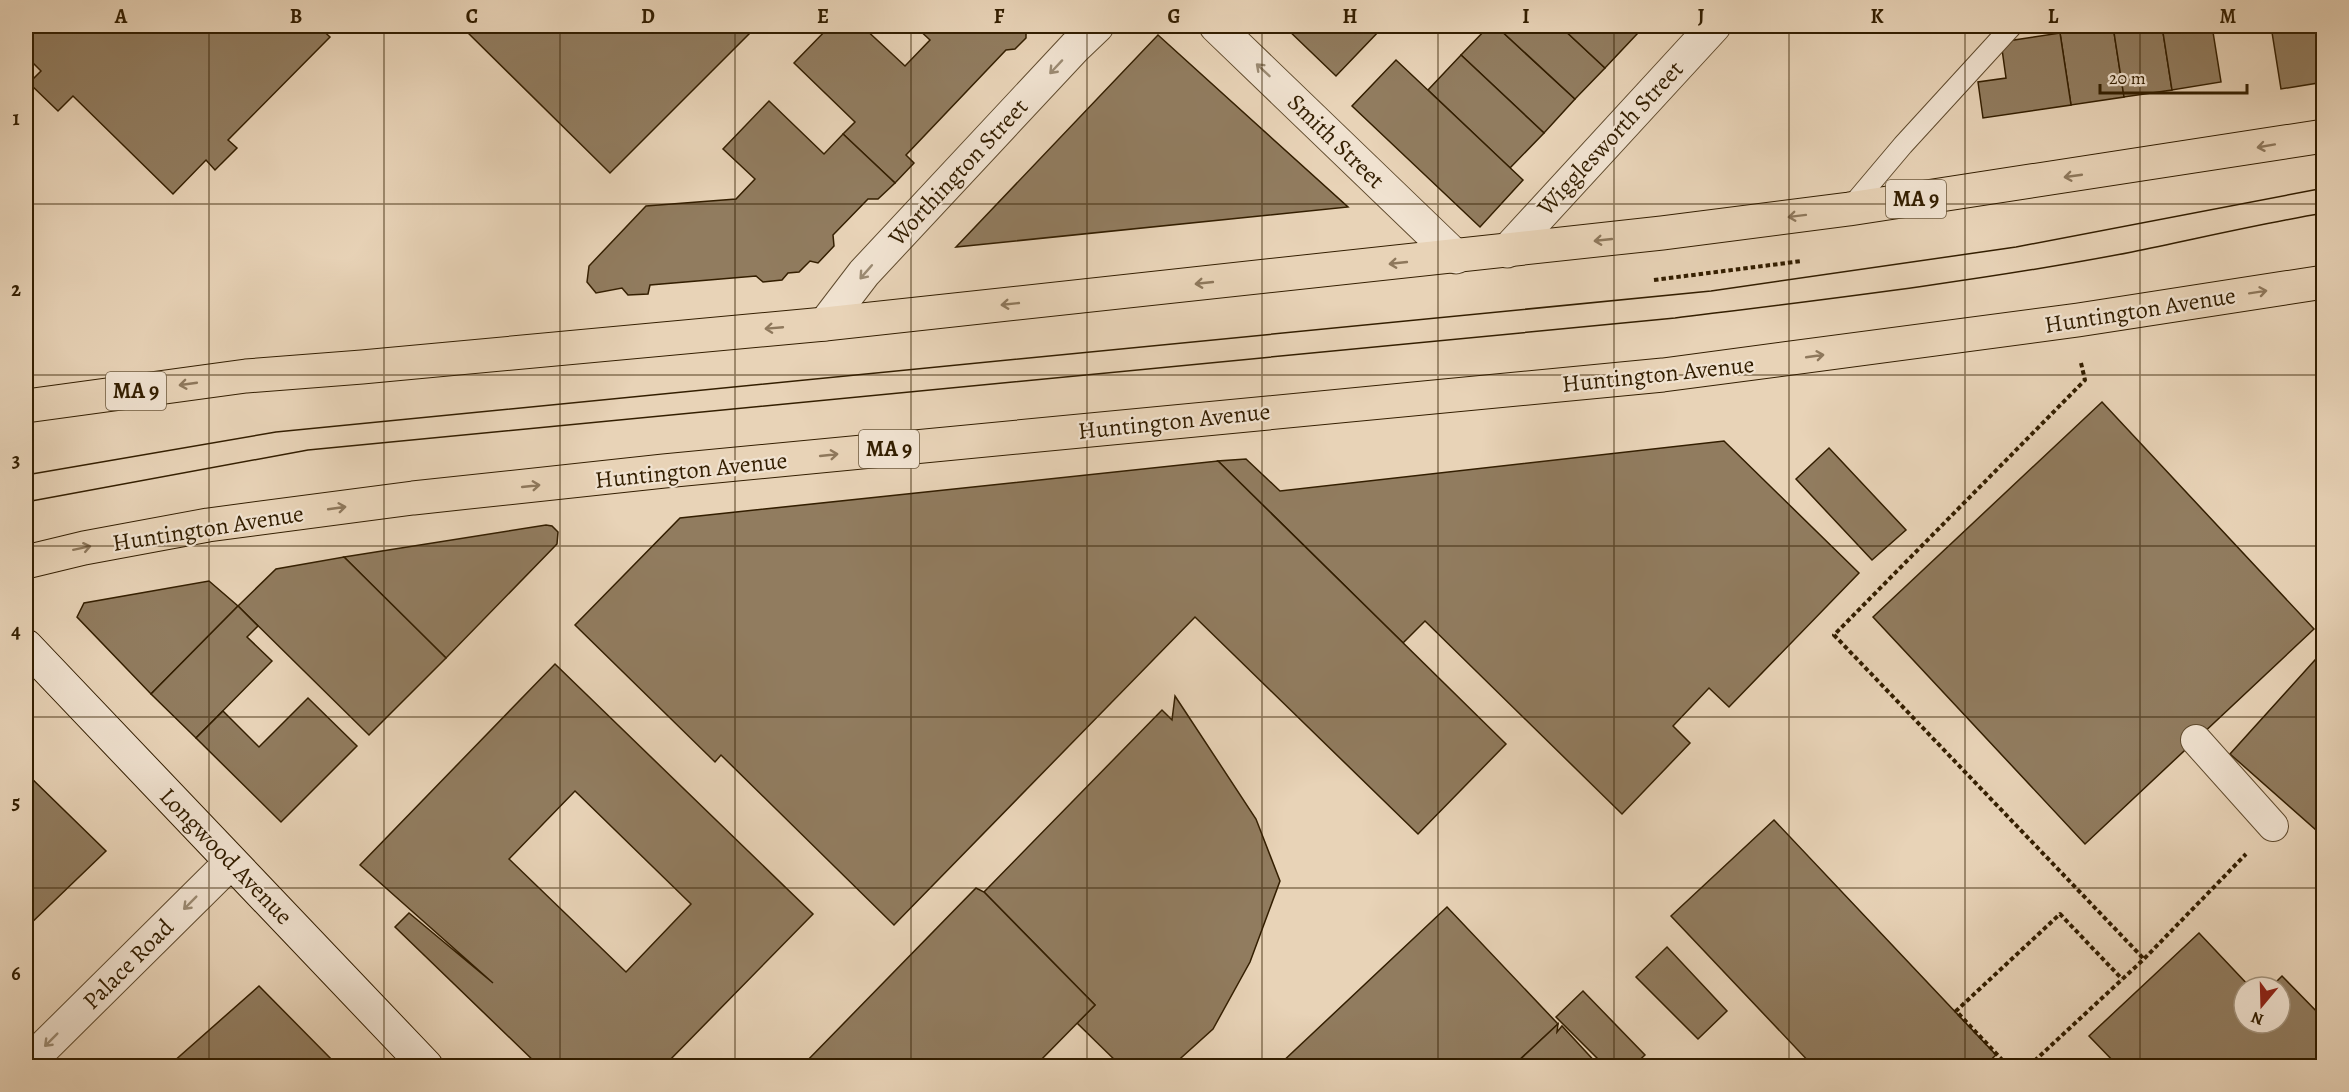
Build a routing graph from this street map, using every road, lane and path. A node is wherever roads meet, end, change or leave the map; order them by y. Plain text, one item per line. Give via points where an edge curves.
1 (1097, 26) edge
2 (1216, 26) edge
3 (1714, 26) edge
4 (2012, 26) edge
5 (2324, 136) edge
6 (1849, 209) junction
7 (1507, 251) junction
8 (1456, 257) junction
9 (2324, 282) edge
10 (825, 324) junction
11 (2080, 359) dead end
12 (26, 406) edge
13 (26, 562) edge
14 (26, 646) edge
15 (2196, 740) dead end
16 (2273, 826) joint
17 (231, 862) junction
18 (2144, 959) junction
19 (2122, 979) junction
20 (26, 1065) edge
21 (426, 1066) edge
22 (2008, 1066) edge
23 (2029, 1066) edge

1 -> 10 street, Worthington Street via 864,273
8 -> 2 street, Smith Street
3 - 7 street, Wigglesworth Street
4 - 6 lane
5 -> 6 main road, MA 9
6 -> 7 main road, MA 9
7 - 8 main road, MA 9
8 -> 10 main road, MA 9
13 -> 9 main road, Huntington Avenue / MA 9 via 208,525 413,498 1663,375 2078,320
10 -> 12 main road, MA 9 via 246,376
11 - 18 path via 2085,380 1834,635
14 - 17 street, Longwood Avenue
15 - 16 street
16 - 18 path
17 -> 20 street, Palace Road
17 - 21 street, Longwood Avenue
18 - 19 path
19 - 22 path via 2060,914 1956,1011
19 - 23 path

